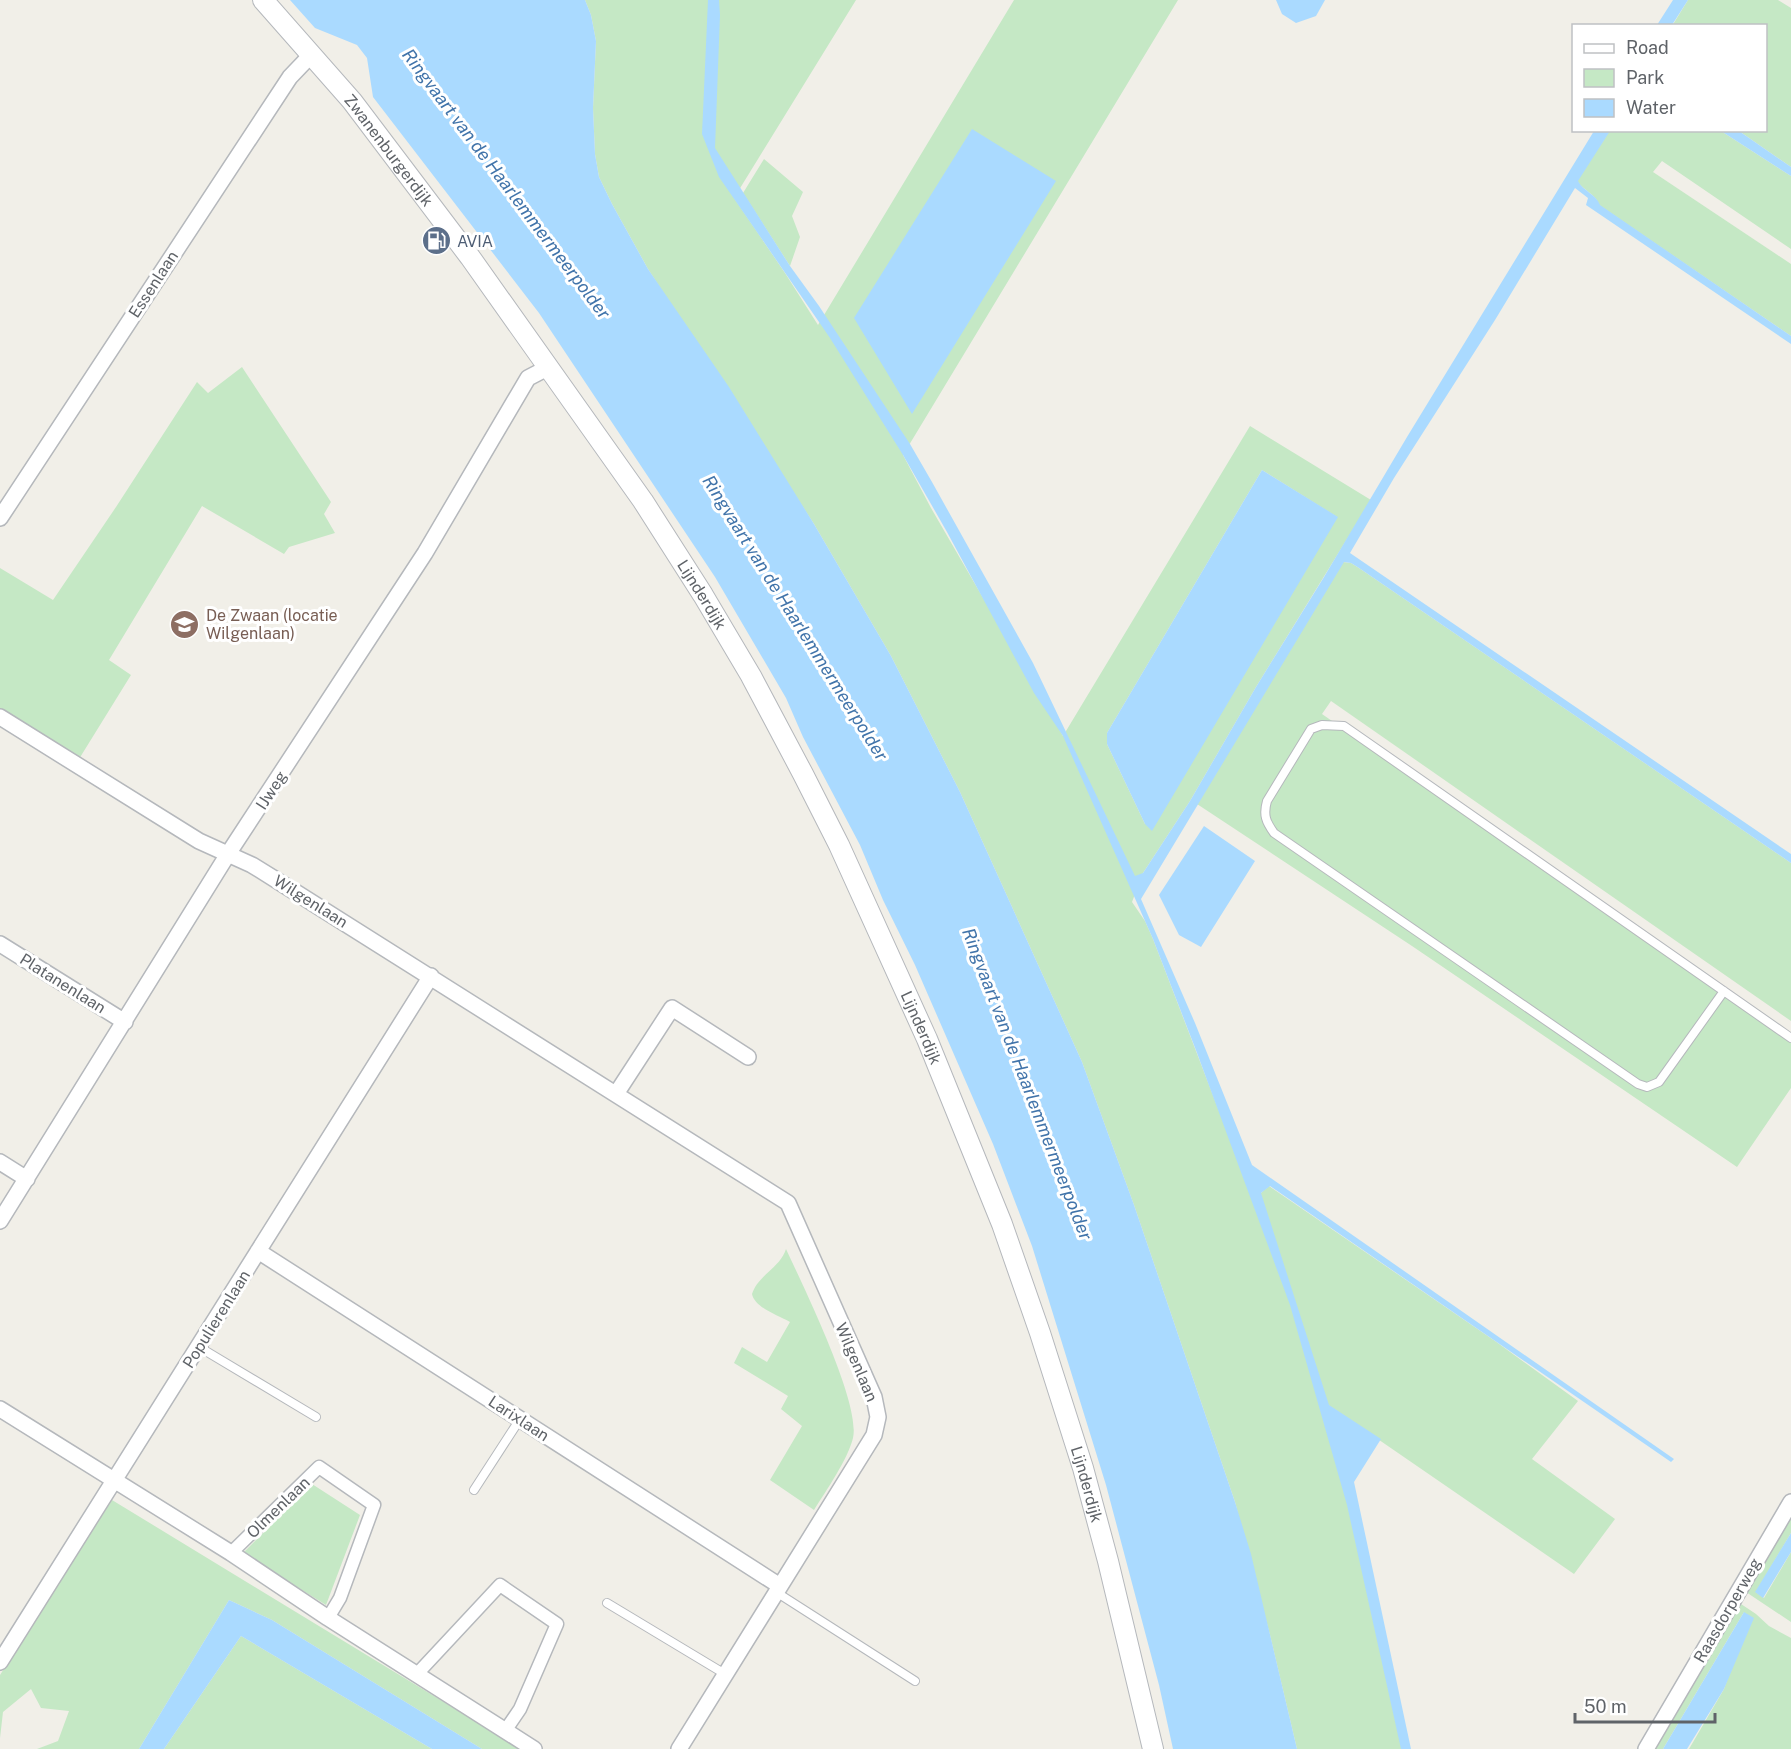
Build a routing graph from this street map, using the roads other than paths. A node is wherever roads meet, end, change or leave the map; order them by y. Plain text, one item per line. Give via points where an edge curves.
1 (263, 0) edge
2 (312, 54) junction
3 (549, 367) junction
4 (0, 518) edge
5 (0, 717) edge
6 (228, 854) junction
7 (0, 944) edge
8 (431, 976) junction
9 (1724, 991) junction
10 (125, 1022) junction
11 (1791, 1038) edge
12 (748, 1058) dead end
13 (616, 1094) junction
14 (0, 1162) edge
15 (27, 1179) junction
16 (0, 1221) edge
17 (258, 1251) junction
18 (199, 1347) junction
19 (0, 1408) edge
20 (316, 1417) dead end
21 (520, 1419) junction
22 (116, 1480) junction
23 (474, 1490) dead end
24 (1791, 1502) edge
25 (231, 1553) junction
26 (778, 1589) junction
27 (607, 1603) dead end
28 (328, 1618) junction
29 (0, 1662) edge
30 (417, 1674) junction
31 (725, 1674) junction
32 (915, 1681) dead end
33 (506, 1731) junction
34 (534, 1749) edge
35 (679, 1749) edge
36 (1153, 1749) edge
37 (1646, 1749) edge

1 - 2 street, Zwanenburgerdijk
2 - 3 street, Zwanenburgerdijk via 359,110
2 - 4 street, Essenlaan via 284,86
3 - 6 street, IJweg via 528,378 425,553
3 - 36 street, Lijnderdijk via 649,511 751,676 839,845 927,1039 1002,1224 1083,1468
5 - 6 street, Wilgenlaan via 199,841
6 - 8 street, Wilgenlaan via 259,869
6 - 10 street, IJweg
7 - 10 street, Platanenlaan
8 - 13 street, Wilgenlaan
8 - 17 street, Populierenlaan
9 - 9 lane via 1344,726 1311,729 1267,801 1266,822 1274,833 1638,1084 1659,1082
9 - 11 lane
10 - 15 street, IJweg
12 - 13 street via 672,1008
13 - 26 street, Wilgenlaan via 788,1203 874,1397 878,1417 874,1435
14 - 15 street
15 - 16 street, IJweg
17 - 18 street, Populierenlaan
17 - 21 street, Larixlaan
18 - 20 lane
18 - 22 street, Populierenlaan
19 - 22 street, Olmenlaan
21 - 23 lane
21 - 26 street, Larixlaan
22 - 25 street, Olmenlaan
22 - 29 street, Populierenlaan
24 - 37 street, Raasdorperweg
25 - 28 street, Olmenlaan
25 - 28 street, Olmenlaan via 319,1467 374,1505 340,1598
26 - 31 street, Wilgenlaan
26 - 32 lane
27 - 31 lane
28 - 30 street, Olmenlaan
30 - 33 street, Olmenlaan
30 - 33 street via 500,1586 557,1623 520,1709
31 - 35 street, Wilgenlaan
33 - 34 street, Olmenlaan

